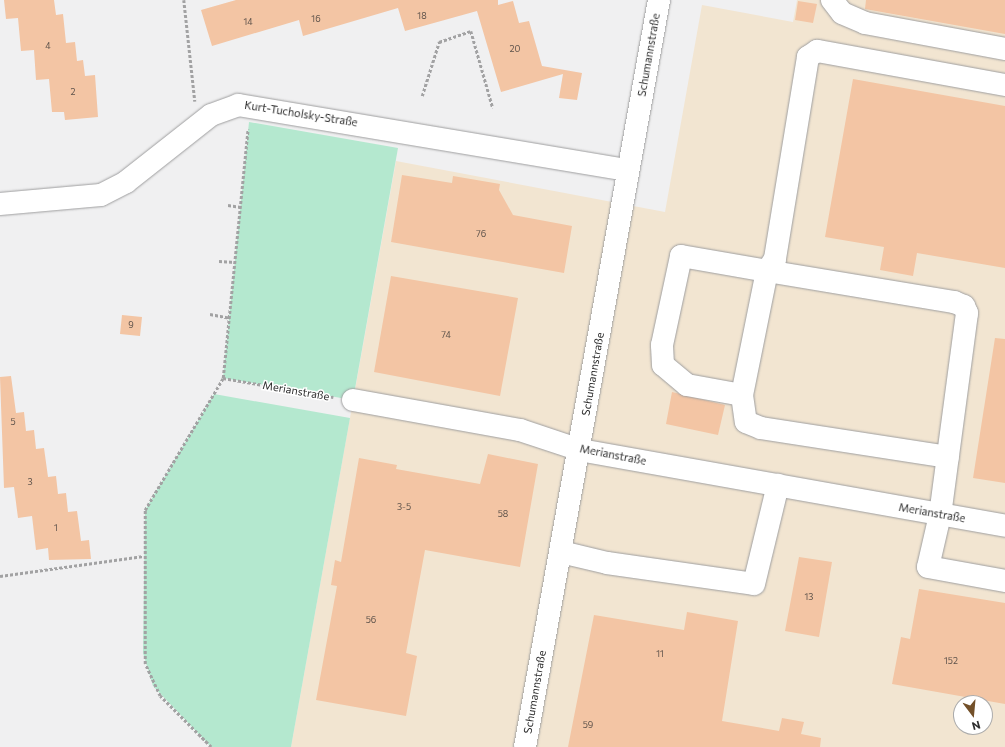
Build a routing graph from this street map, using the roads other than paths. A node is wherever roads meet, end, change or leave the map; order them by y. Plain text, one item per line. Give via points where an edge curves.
1 (658, 0) edge
2 (832, 0) edge
3 (1005, 49) edge
4 (1005, 85) edge
5 (628, 170) junction
6 (0, 204) edge
7 (767, 271) junction
8 (742, 395) junction
9 (353, 400) road end
10 (580, 450) junction
11 (948, 457) junction
12 (778, 485) junction
13 (940, 515) junction
14 (1005, 526) edge
15 (561, 552) junction
16 (1005, 581) edge
17 (525, 747) edge

1 - 5 street, Schumannstraße
2 - 3 street via 842,13 865,23
4 - 7 street via 817,51 808,57 775,259
5 - 6 street, Kurt-Tucholsky-Straße via 251,105 224,108 126,182 101,195
5 - 10 street, Schumannstraße
7 - 8 street
7 - 8 street via 681,256 662,345 663,365 687,385
7 - 11 street via 954,302 964,306 967,313
8 - 11 street via 746,422 761,428
9 - 10 street, Merianstraße via 520,430
10 - 12 street, Merianstraße
10 - 15 street, Schumannstraße
11 - 13 street
12 - 13 street, Merianstraße
12 - 15 street via 754,584 607,563
13 - 14 street, Merianstraße
13 - 16 street via 928,567
15 - 17 street, Schumannstraße

